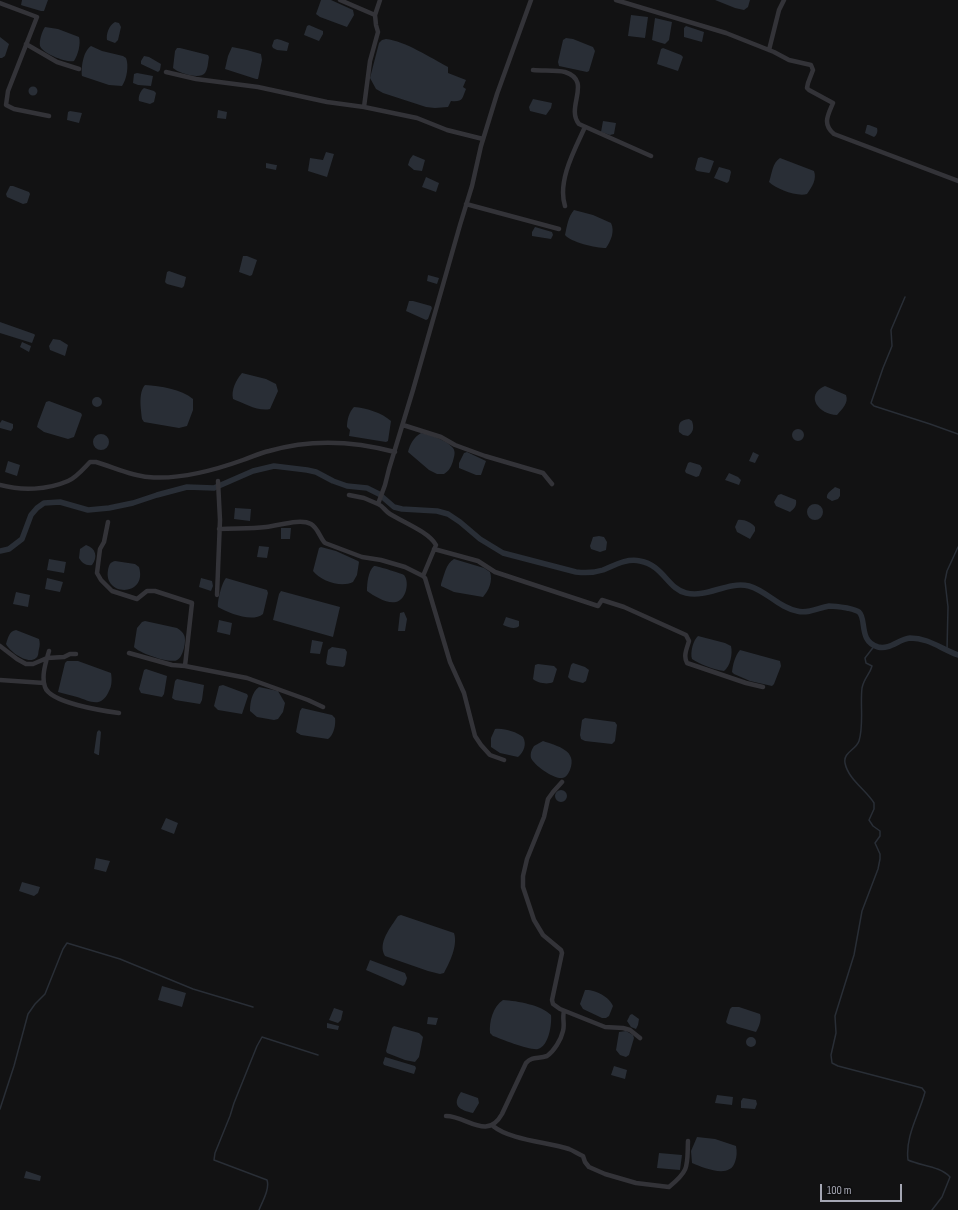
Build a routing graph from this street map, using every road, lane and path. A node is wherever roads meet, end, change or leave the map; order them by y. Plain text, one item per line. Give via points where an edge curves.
1 (340, 0) edge
2 (380, 0) edge
3 (531, 0) edge
4 (616, 0) edge
5 (784, 0) edge
6 (0, 3) edge
7 (375, 15) junction
8 (26, 44) junction
9 (769, 50) junction
10 (79, 69) dead end
11 (533, 70) dead end
12 (166, 72) dead end
13 (364, 106) junction
14 (49, 116) dead end
15 (585, 127) junction
16 (483, 139) junction
17 (651, 156) dead end
18 (958, 181) edge
19 (466, 204) junction
20 (565, 206) dead end
21 (559, 229) dead end
22 (403, 425) junction
23 (395, 452) junction
24 (218, 481) dead end
25 (552, 484) dead end
26 (0, 485) edge
27 (349, 495) dead end
28 (378, 504) junction
29 (108, 522) dead end
30 (219, 529) junction
31 (434, 549) junction
32 (423, 576) junction
33 (217, 595) dead end
34 (0, 646) edge
35 (49, 651) dead end
36 (129, 653) dead end
37 (76, 654) dead end
38 (47, 658) junction
39 (185, 666) junction
40 (0, 680) edge
41 (44, 683) junction
42 (763, 687) dead end
43 (323, 707) dead end
44 (119, 712) dead end
45 (504, 760) dead end
46 (562, 782) dead end
47 (564, 1011) junction
48 (640, 1038) dead end
49 (446, 1116) dead end
50 (493, 1126) junction
51 (688, 1141) dead end

1 - 7 street
2 - 7 street
3 - 16 street
4 - 9 street via 726,33
5 - 9 street
6 - 8 street via 37,17
7 - 13 street via 378,32 370,61
8 - 10 street via 57,62
8 - 14 street via 8,91 6,105
9 - 18 street via 789,60 811,65 813,70 807,88 833,103 827,124 828,129 834,134
11 - 15 street via 563,72 574,76 578,82 575,116 579,124
12 - 13 street via 183,77 258,87 327,102
13 - 16 street via 417,118 447,130
15 - 17 street
15 - 20 street via 569,163 562,197
16 - 19 street
19 - 21 street
19 - 22 street
22 - 23 street
22 - 25 street via 485,456 543,473
23 - 26 street via 354,444 312,443 268,451 242,461 173,477 136,475 90,462 70,480 58,484 33,490 13,489
23 - 28 street
24 - 30 street
27 - 28 street
28 - 31 street via 433,540 436,545
29 - 39 street via 98,561 97,573 100,580 112,590 137,599 147,591 155,591 192,603
30 - 32 street via 310,523 316,527 321,539 326,543 362,557 405,567
30 - 33 street
31 - 32 street
31 - 42 street via 478,561 495,572 598,606 602,600 631,610 686,635 689,641 685,659 687,663
32 - 45 street via 450,662 464,693 475,736 490,754
34 - 38 street via 26,664
35 - 38 street
36 - 39 street
37 - 38 street
38 - 41 street
39 - 43 street via 247,678
40 - 41 street
41 - 44 street via 45,688 54,697 88,708
46 - 47 street via 548,799 544,817 527,859 523,887 534,920 543,934 562,953 552,1000 556,1007
47 - 48 street via 606,1027 626,1028
47 - 50 street via 563,1032 556,1046 547,1056 529,1059 502,1114
49 - 50 street via 476,1125
50 - 51 street via 497,1130 519,1137 569,1149 583,1156 589,1167 605,1174 636,1183 669,1187 681,1177 687,1167

